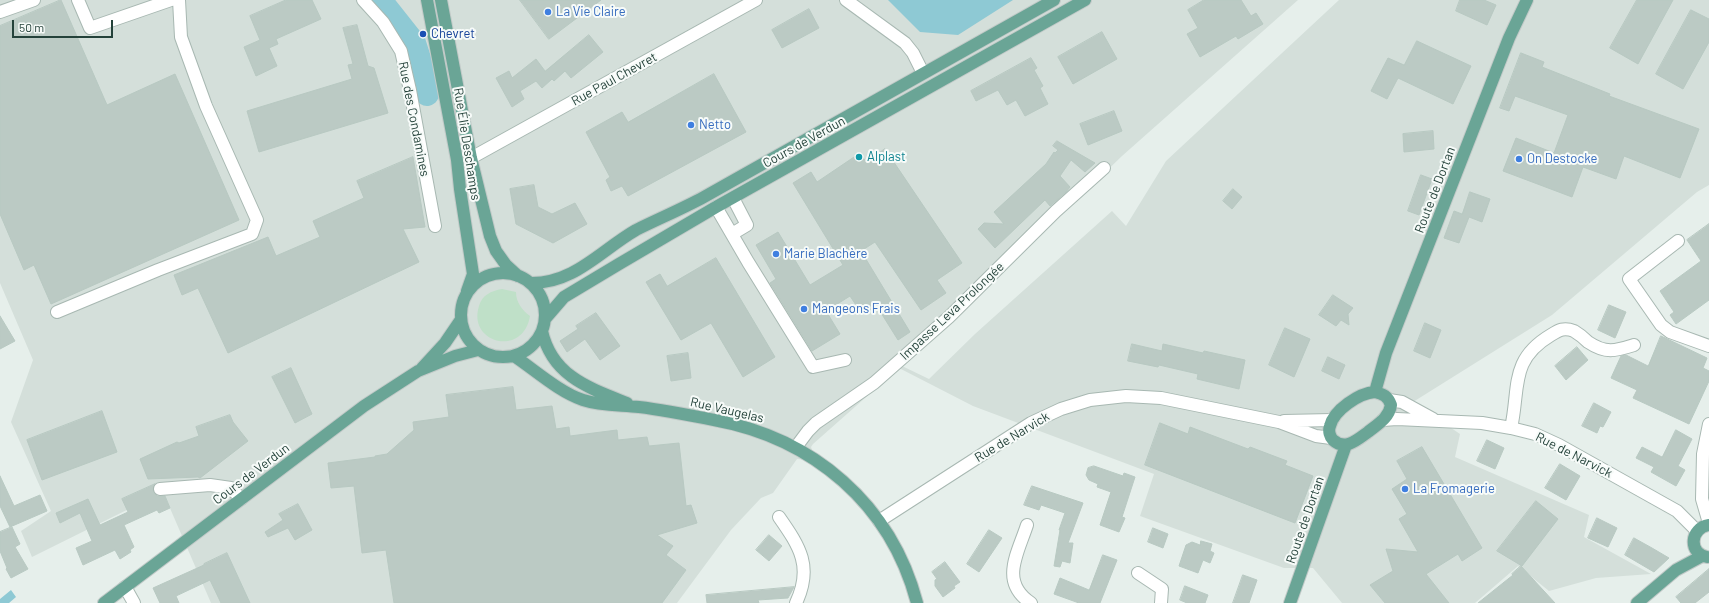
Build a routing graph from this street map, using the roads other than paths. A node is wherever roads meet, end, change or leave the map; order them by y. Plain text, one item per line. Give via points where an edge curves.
1 (34, 0) edge
2 (78, 0) edge
3 (172, 0) edge
4 (179, 0) edge
5 (363, 0) edge
6 (427, 0) edge
7 (441, 0) edge
8 (756, 0) edge
9 (846, 0) edge
10 (1054, 0) edge
11 (1085, 0) edge
12 (1527, 0) edge
13 (0, 12) edge
14 (923, 73) junction
15 (471, 158) junction
16 (1104, 168) dead end
17 (733, 198) junction
18 (716, 208) junction
19 (435, 226) dead end
20 (732, 234) junction
21 (1678, 241) dead end
22 (518, 276) junction
23 (530, 283) junction
24 (467, 291) junction
25 (57, 312) dead end
26 (545, 319) junction
27 (460, 321) junction
28 (542, 331) junction
29 (1634, 345) dead end
30 (1709, 346) edge
31 (478, 350) junction
32 (514, 356) junction
33 (845, 360) dead end
34 (418, 371) junction
35 (1375, 392) junction
36 (1390, 400) junction
37 (638, 407) junction
38 (1332, 420) junction
39 (1383, 420) junction
40 (1436, 420) junction
41 (1279, 422) junction
42 (1709, 424) edge
43 (1511, 428) junction
44 (1331, 438) junction
45 (1346, 446) junction
46 (796, 447) junction
47 (160, 489) dead end
48 (241, 499) junction
49 (779, 517) dead end
50 (879, 521) junction
51 (1709, 524) edge
52 (1028, 525) dead end
53 (1697, 531) junction
54 (1705, 556) edge
55 (1138, 573) dead end
56 (125, 587) junction
57 (1024, 601) edge
58 (104, 603) edge
59 (134, 603) edge
60 (796, 603) edge
61 (918, 603) edge
62 (1161, 603) edge
63 (1290, 603) edge
64 (1637, 603) edge

1 - 13 street
2 - 3 street via 90,28
4 - 25 street via 181,37 206,106 257,220 252,234
5 - 19 street, Rue des Condamines via 383,22 401,51
6 - 24 main road, Rue Élie Deschamps via 458,160 473,274
7 - 15 main road, Rue Élie Deschamps
8 - 15 street, Rue Paul Chevret
9 - 14 street via 905,43
10 - 14 main road, Cours de Verdun
11 - 17 main road, Cours de Verdun
12 - 35 main road, Route de Dortan via 1509,38 1392,338
14 - 23 main road, Cours de Verdun via 702,198 635,231 569,274 557,280
15 - 22 main road, Rue Élie Deschamps via 490,236 496,251
16 - 46 street, Impasse Leva Prolongée via 1056,211 949,317 874,383 816,424
17 - 18 main road, Cours de Verdun
17 - 20 street via 747,225
18 - 20 street
18 - 26 main road, Cours de Verdun via 564,297
20 - 33 street via 813,367
21 - 30 street via 1629,279 1661,325 1680,340
22 - 23 main road
22 - 24 main road via 491,274 477,281
23 - 26 main road via 539,293
24 - 27 main road via 461,305
26 - 28 main road
27 - 31 main road via 466,336
27 - 34 main road, Cours de Verdun via 445,343
28 - 32 main road via 536,342 526,351
28 - 37 main road, Rue Vaugelas via 545,345 553,359 570,377 592,389
29 - 43 street via 1612,351 1602,349 1567,328 1541,341 1532,350 1518,373
31 - 32 main road via 500,358
31 - 34 main road, Cours de Verdun
32 - 37 main road, Rue Vaugelas via 581,400 603,405
34 - 48 main road, Cours de Verdun via 364,406
35 - 36 main road via 1384,394
35 - 38 main road via 1353,402
36 - 39 main road via 1390,410
36 - 40 street, Rue de Narvick via 1402,402
37 - 46 main road, Rue Vaugelas via 737,425
38 - 41 street, Rue de Narvick
38 - 44 main road via 1329,427
39 - 40 street, Rue de Narvick
39 - 45 main road
40 - 43 street, Rue de Narvick
41 - 44 street, Rue de Narvick via 1316,436
41 - 50 street, Rue de Narvick via 1145,396 1090,400 1061,409 1031,423
42 - 51 street via 1703,454 1702,499
43 - 53 street, Rue de Narvick via 1535,434 1559,445 1677,511
44 - 45 main road
45 - 63 main road, Route de Dortan
46 - 50 main road, Rue Vaugelas via 855,492
47 - 48 street via 210,485 231,488
48 - 56 main road, Cours de Verdun
49 - 60 street via 802,555 804,581
50 - 61 main road, Rue Vaugelas via 900,554
51 - 53 main road
52 - 57 street via 1014,566 1013,579 1016,590
53 - 54 main road via 1693,544 1698,553
54 - 64 main road via 1676,570
55 - 62 street via 1162,589
56 - 58 main road, Cours de Verdun
56 - 59 street

